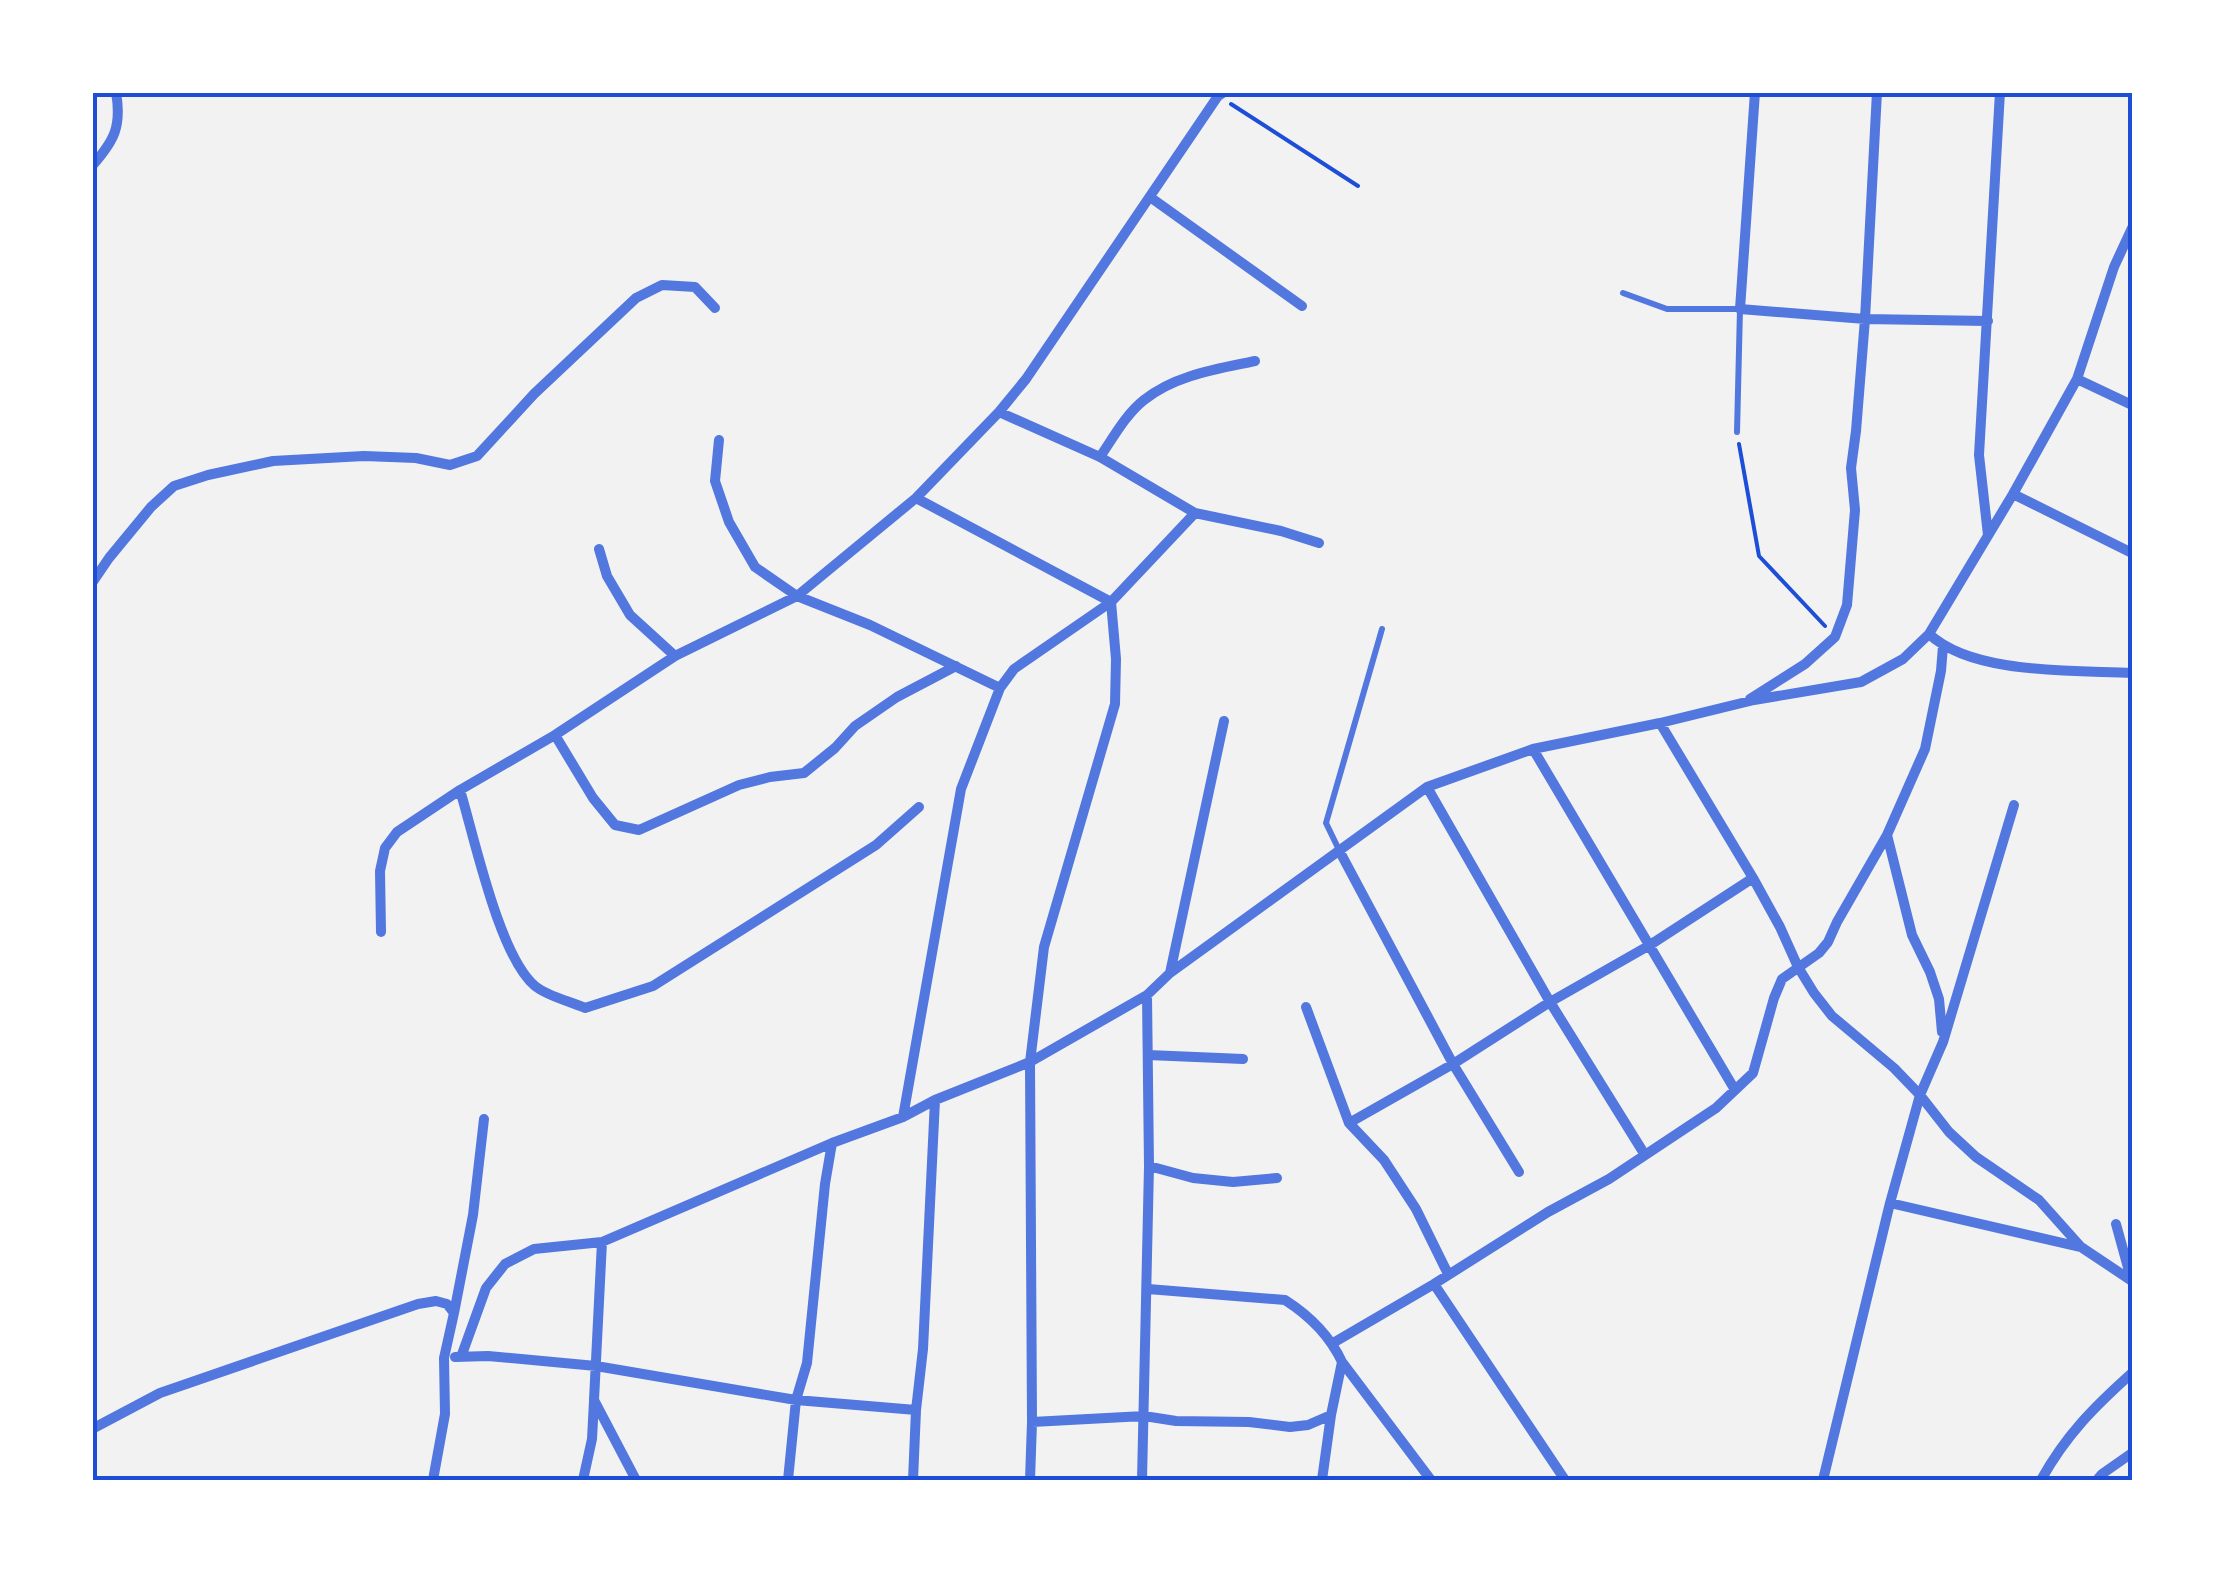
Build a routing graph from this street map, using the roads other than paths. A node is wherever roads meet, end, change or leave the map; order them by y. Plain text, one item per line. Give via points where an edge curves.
1 (116, 92) edge
2 (1755, 92) edge
3 (1878, 92) edge
4 (2000, 92) edge
5 (1221, 94) edge
6 (92, 166) edge
7 (1150, 197) junction
8 (2132, 228) edge
9 (1624, 293) dead end
10 (1302, 306) dead end
11 (715, 308) dead end
12 (1740, 309) junction
13 (1865, 319) junction
14 (1988, 321) junction
15 (1255, 360) dead end
16 (2076, 380) junction
17 (2132, 405) edge
18 (999, 412) junction
19 (1736, 432) road end
20 (719, 440) dead end
21 (1100, 457) junction
22 (2013, 494) junction
23 (916, 498) junction
24 (1196, 513) junction
25 (1988, 536) junction
26 (1318, 542) dead end
27 (599, 549) dead end
28 (2132, 553) edge
29 (92, 583) edge
30 (797, 596) junction
31 (1110, 602) junction
32 (1382, 629) dead end
33 (1930, 634) junction
34 (1943, 646) junction
35 (675, 656) junction
36 (956, 666) junction
37 (2132, 673) edge
38 (1000, 688) junction
39 (1746, 702) junction
40 (1224, 721) dead end
41 (1660, 723) junction
42 (555, 735) junction
43 (1533, 749) junction
44 (1427, 786) junction
45 (460, 790) junction
46 (2014, 805) dead end
47 (919, 807) dead end
48 (1887, 835) junction
49 (1340, 852) junction
50 (1753, 878) junction
51 (381, 932) dead end
52 (1650, 945) junction
53 (1798, 967) junction
54 (1170, 973) junction
55 (1147, 995) junction
56 (1550, 1002) junction
57 (1306, 1007) dead end
58 (1943, 1042) junction
59 (1148, 1055) junction
60 (1242, 1059) dead end
61 (1030, 1062) junction
62 (1454, 1064) junction
63 (1736, 1090) junction
64 (1920, 1095) junction
65 (935, 1100) junction
66 (903, 1118) junction
67 (484, 1120) dead end
68 (1350, 1123) junction
69 (832, 1144) junction
70 (1645, 1155) junction
71 (1149, 1166) junction
72 (1519, 1172) dead end
73 (1277, 1178) dead end
74 (1890, 1203) junction
75 (2116, 1224) dead end
76 (602, 1242) junction
77 (2081, 1247) junction
78 (1448, 1274) junction
79 (2132, 1282) edge
80 (1434, 1284) junction
81 (1148, 1289) junction
82 (454, 1312) junction
83 (1333, 1343) junction
84 (461, 1357) junction
85 (444, 1358) junction
86 (1342, 1362) junction
87 (596, 1366) junction
88 (2132, 1373) edge
89 (594, 1400) junction
90 (796, 1400) junction
91 (916, 1410) junction
92 (1331, 1415) junction
93 (1144, 1416) junction
94 (1032, 1422) junction
95 (92, 1429) edge
96 (2132, 1453) edge
97 (433, 1480) edge
98 (584, 1480) edge
99 (636, 1480) edge
100 (788, 1480) edge
101 (914, 1480) edge
102 (1030, 1480) edge
103 (1142, 1480) edge
104 (1322, 1480) edge
105 (1431, 1480) edge
106 (1565, 1480) edge
107 (1823, 1480) edge
108 (2041, 1480) edge
109 (2097, 1480) edge

1 - 6 street via 112,143
2 - 12 street
3 - 13 street
4 - 14 street
5 - 7 street
7 - 10 street
7 - 18 street
8 - 16 street
9 - 12 lane via 1667,309
11 - 29 street via 695,288 662,285 636,298 477,456 450,465 364,456 273,460 174,486
12 - 13 street
12 - 19 lane
13 - 14 street
13 - 39 street via 1847,605 1835,637
14 - 25 street via 1979,455
15 - 21 street via 1183,378 1143,400
16 - 17 street
16 - 22 street
18 - 21 street
18 - 23 street
20 - 30 street via 715,481 729,522 754,567
21 - 24 street
22 - 25 street
22 - 28 street
23 - 30 street
23 - 31 street
24 - 26 street
24 - 31 street
25 - 33 street
27 - 35 street via 630,615
30 - 35 street
30 - 36 street
31 - 38 street via 1014,669
31 - 61 street via 1115,704 1044,947
32 - 49 lane via 1326,824
33 - 34 street
33 - 39 street via 1903,659 1860,682
34 - 37 street via 2002,665
34 - 48 street via 1924,748
35 - 42 street
36 - 38 street
36 - 42 street via 854,726 804,773 740,785 639,830 614,824
38 - 66 street via 961,790
39 - 41 street
40 - 54 street
41 - 43 street
41 - 50 street
42 - 45 street
43 - 44 street
43 - 52 street
44 - 49 street
44 - 56 street
45 - 47 street via 496,914 520,968 536,987 584,1008 653,986 876,845
45 - 51 street via 397,832 385,848
46 - 58 street
48 - 53 street via 1828,942
48 - 58 street via 1912,934 1939,999
49 - 54 street
49 - 62 street
50 - 52 street
50 - 53 street
52 - 56 street
52 - 63 street
53 - 63 street via 1782,978 1754,1073
53 - 64 street via 1832,1016
54 - 55 street
55 - 59 street
55 - 61 street
56 - 62 street
56 - 70 street
57 - 68 street
58 - 64 street
59 - 60 street
59 - 71 street
61 - 65 street
61 - 94 street
62 - 68 street
62 - 72 street
63 - 70 street
64 - 74 street
64 - 77 street via 1948,1132 2039,1200
65 - 66 street
65 - 91 street
66 - 69 street
67 - 82 street
68 - 78 street via 1416,1208
69 - 76 street
69 - 90 street via 807,1363
70 - 78 street
71 - 73 street via 1233,1182
71 - 81 street
74 - 77 street
74 - 107 street
75 - 79 street
76 - 84 street via 534,1249 505,1264 486,1288
76 - 87 street
77 - 79 street
78 - 80 street
80 - 83 street
80 - 106 street
81 - 83 street via 1285,1300
81 - 93 street
82 - 85 street
82 - 95 street via 436,1301 418,1304 160,1393
83 - 86 street
84 - 85 street
84 - 87 street
85 - 97 street via 444,1414
86 - 92 street
86 - 105 street
87 - 89 street
87 - 90 street
88 - 108 street via 2062,1443
89 - 98 street
89 - 99 street
90 - 91 street
90 - 100 street
91 - 101 street
92 - 93 street via 1290,1427
92 - 104 street
93 - 94 street
93 - 103 street
94 - 102 street
96 - 109 street

